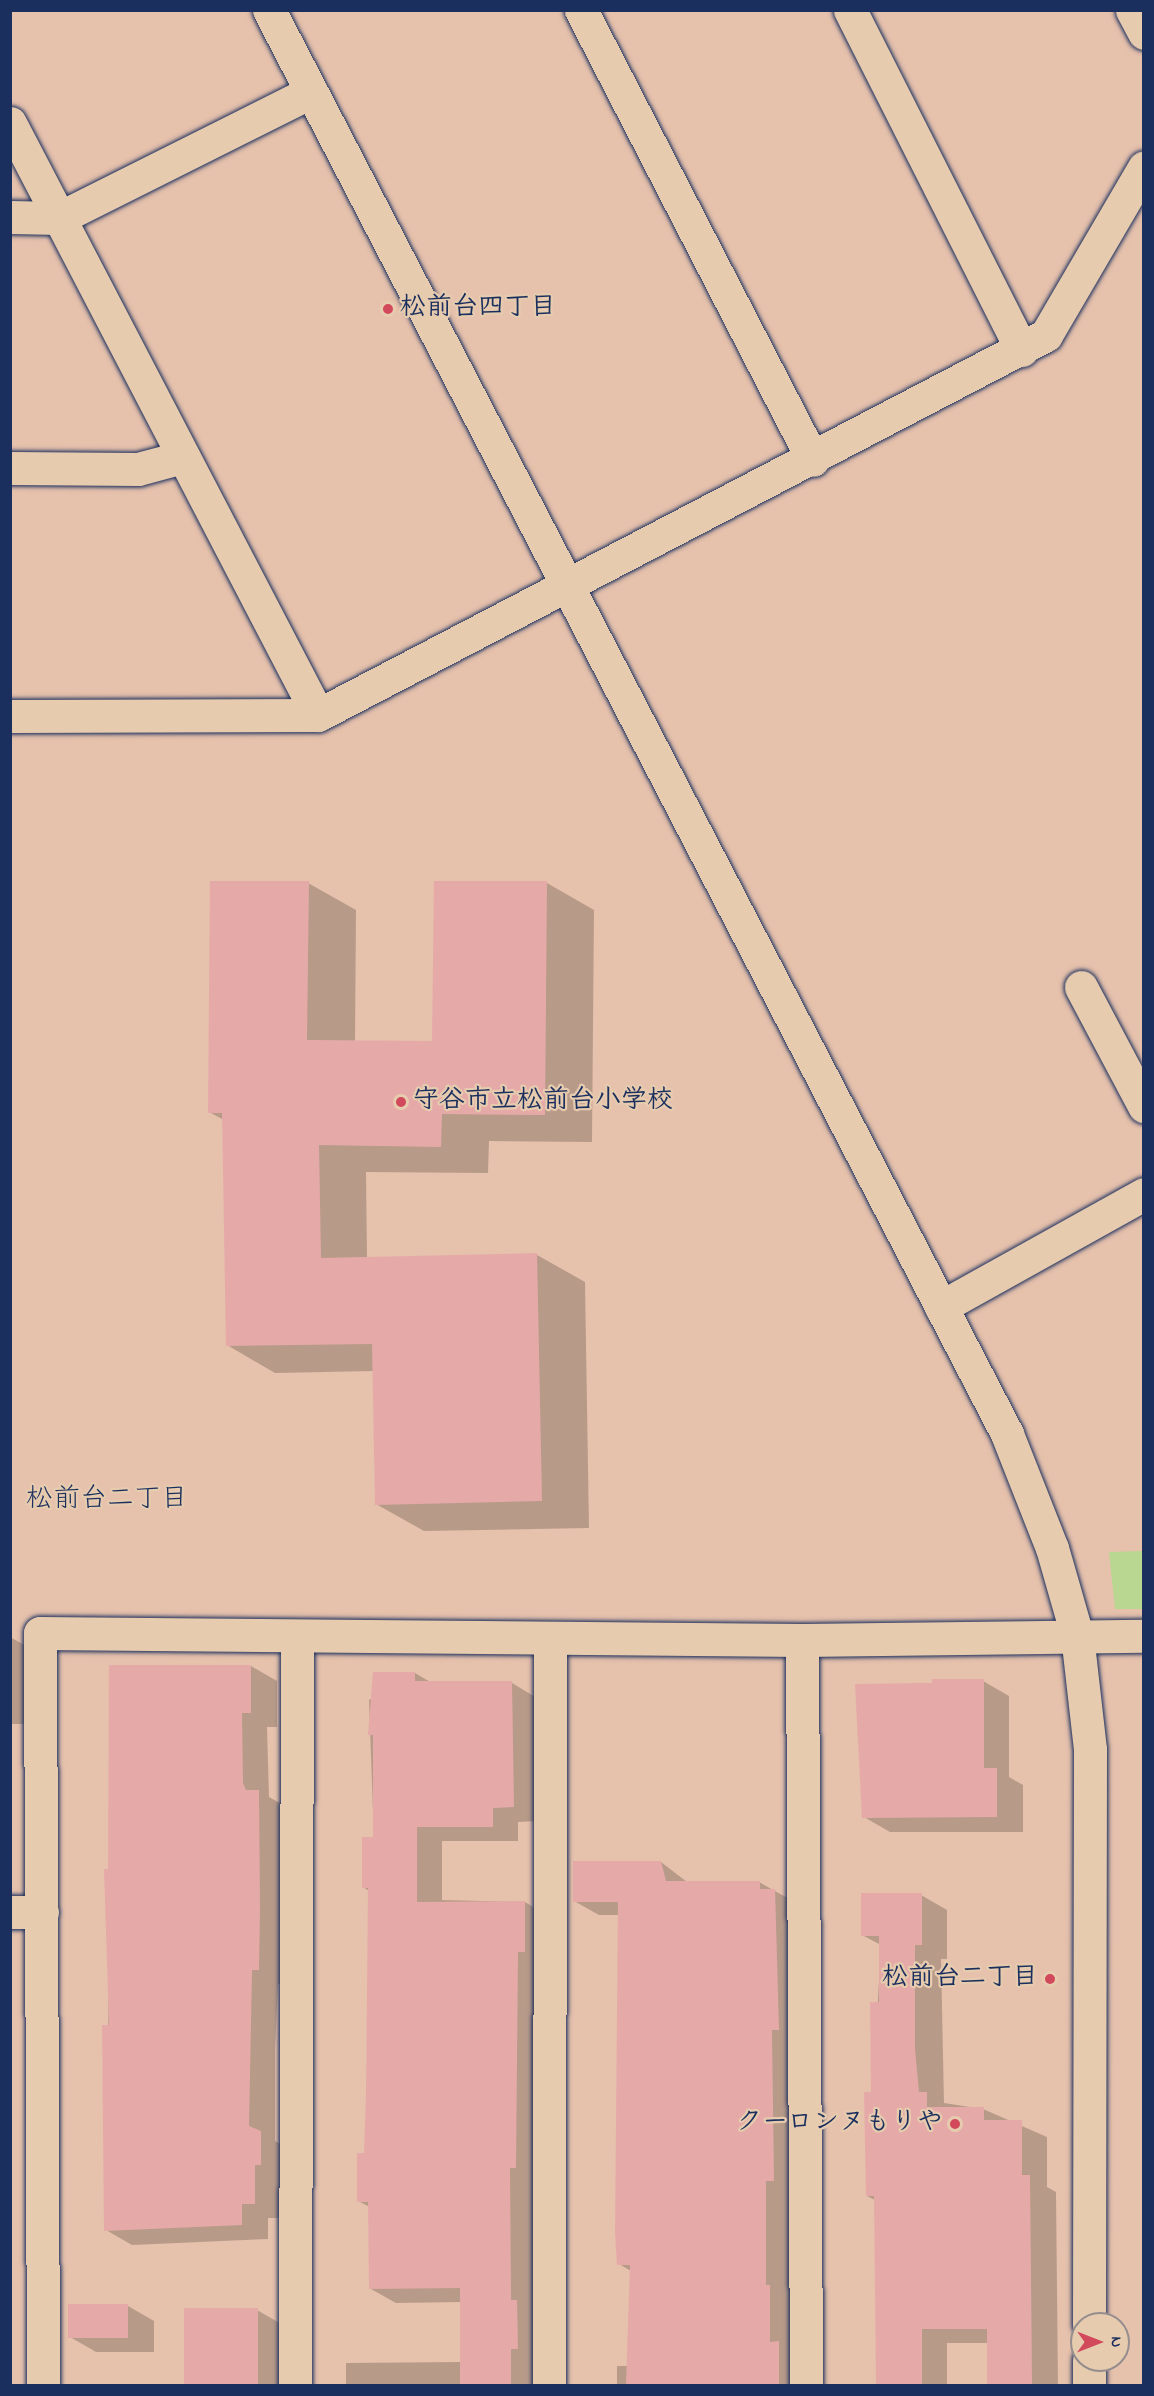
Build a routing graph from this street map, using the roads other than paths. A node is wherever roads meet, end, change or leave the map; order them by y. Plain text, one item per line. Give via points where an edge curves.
1 (269, 10) edge
2 (581, 10) edge
3 (850, 10) edge
4 (1132, 10) edge
5 (1143, 33) edge
6 (311, 92) junction
7 (10, 123) edge
8 (1143, 167) edge
9 (10, 218) edge
10 (59, 218) junction
11 (1022, 350) junction
12 (183, 458) junction
13 (813, 460) junction
14 (10, 468) edge
15 (568, 588) junction
16 (318, 715) junction
17 (10, 716) edge
18 (1081, 987) dead end
19 (1143, 1106) edge
20 (1143, 1194) edge
21 (941, 1306) junction
22 (1077, 1635) junction
23 (297, 1636) junction
24 (1143, 1636) edge
25 (550, 1639) junction
26 (802, 1640) junction
27 (26, 1912) edge
28 (1089, 2312) edge
29 (43, 2385) edge
30 (295, 2385) edge
31 (549, 2385) edge
32 (806, 2385) edge

1 - 6 street
2 - 13 street
3 - 11 street
4 - 5 street
6 - 10 street
6 - 15 street
7 - 10 street
8 - 11 street via 1046,335
9 - 10 street
10 - 12 street
11 - 13 street
12 - 14 street via 138,469
12 - 16 street
13 - 15 street
15 - 16 street
15 - 21 street
16 - 17 street
18 - 19 street
20 - 21 street
21 - 22 street via 1007,1434 1052,1548
22 - 24 street
22 - 26 street
22 - 28 street via 1090,1749
23 - 25 street
23 - 27 street via 39,1633
23 - 30 street
25 - 26 street
25 - 31 street
26 - 32 street
27 - 29 street

